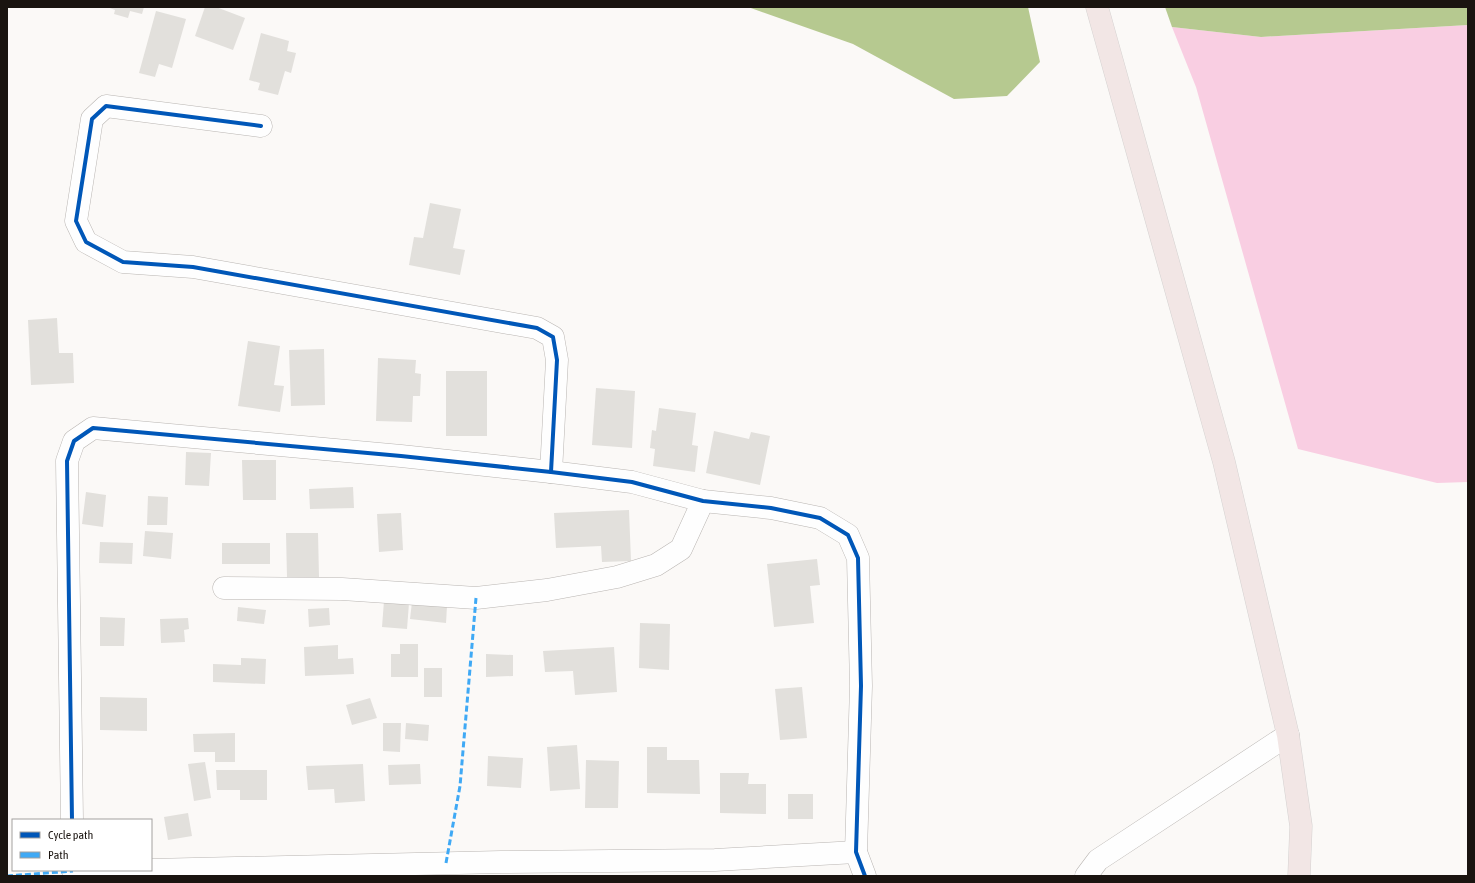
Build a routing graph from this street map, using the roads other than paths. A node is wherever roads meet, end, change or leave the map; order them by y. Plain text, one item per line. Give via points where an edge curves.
1 (1097, 7) edge
2 (261, 126) dead end
3 (551, 472) junction
4 (703, 501) junction
5 (224, 588) dead end
6 (1288, 735) junction
7 (72, 819) edge
8 (856, 852) junction
9 (152, 870) edge
10 (106, 871) edge
11 (73, 872) edge
12 (865, 876) edge
13 (1086, 876) edge
14 (1299, 876) edge

1 - 6 highway via 1224,462
2 - 3 street via 106,106 92,119 76,221 86,242 123,262 193,267 537,328 553,337 557,360
3 - 4 street via 632,482
3 - 7 street via 93,428 74,440 67,461
4 - 5 street via 682,549 656,565 617,577 548,590 476,598 342,589
4 - 8 street via 771,508 820,518 848,535 856,552 861,686
6 - 13 street via 1098,860
6 - 14 highway via 1301,826
8 - 9 street via 715,860
8 - 12 street
10 - 11 street

